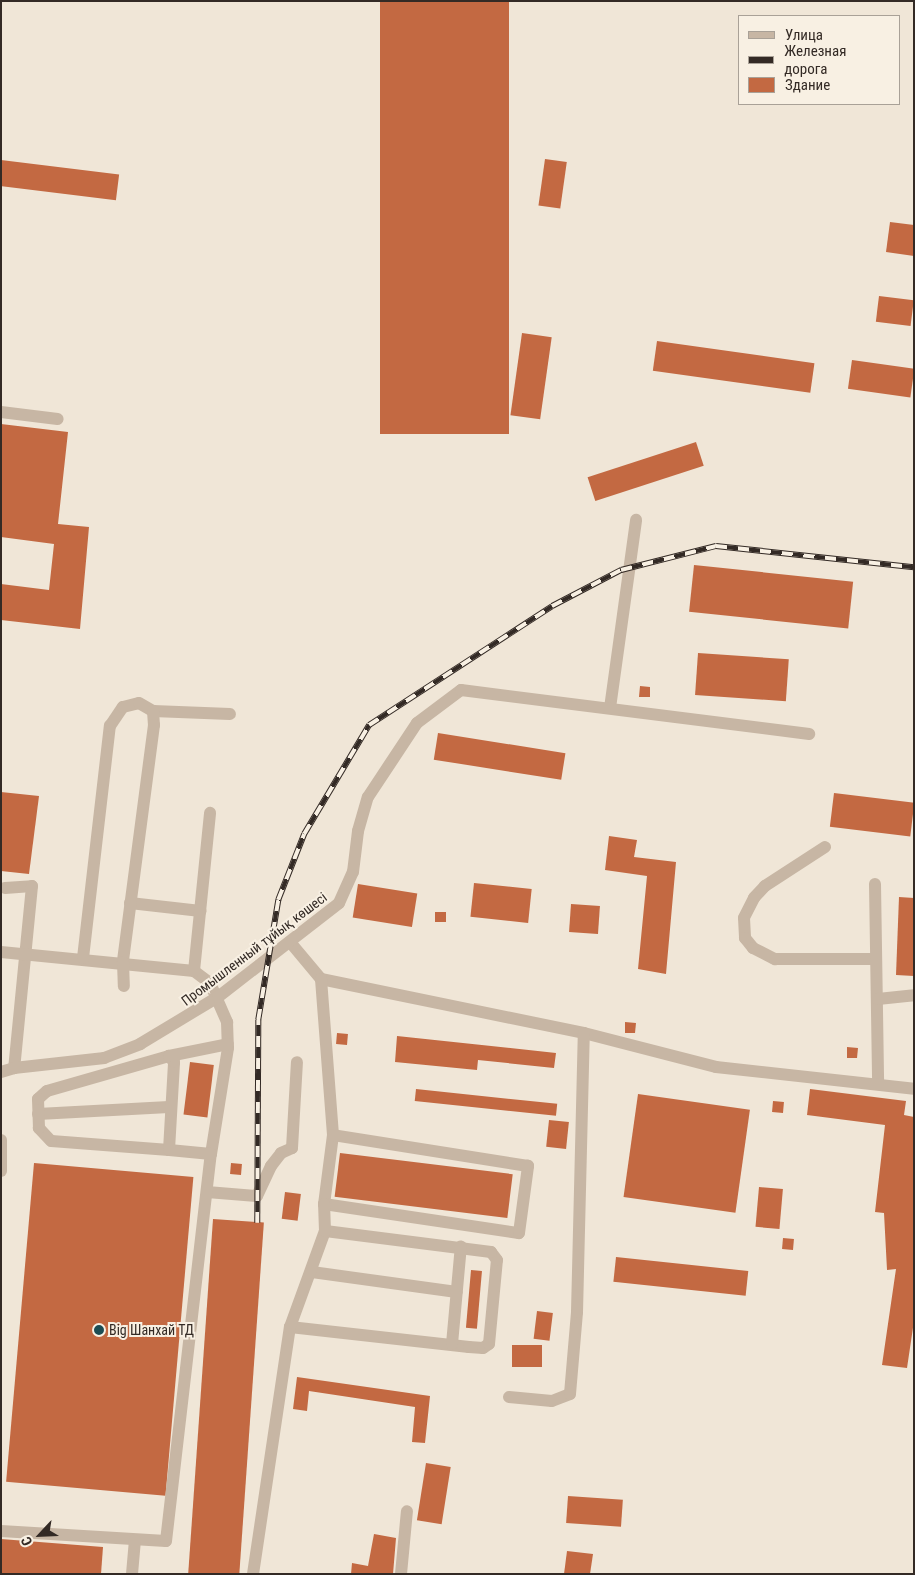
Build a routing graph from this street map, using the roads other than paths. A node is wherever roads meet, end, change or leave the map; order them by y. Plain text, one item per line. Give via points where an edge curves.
1 (1, 412) edge
2 (58, 420) dead end
3 (636, 520) dead end
4 (610, 708) junction
5 (153, 711) junction
6 (230, 714) dead end
7 (809, 734) dead end
8 (210, 813) dead end
9 (825, 847) dead end
10 (875, 884) dead end
11 (6, 888) dead end
12 (130, 903) junction
13 (201, 912) junction
14 (290, 942) junction
15 (1, 952) edge
16 (27, 953) junction
17 (84, 958) junction
18 (876, 959) junction
19 (122, 962) junction
20 (194, 971) junction
21 (321, 979) junction
22 (124, 986) dead end
23 (914, 995) edge
24 (218, 997) junction
25 (878, 999) junction
26 (584, 1033) junction
27 (228, 1044) junction
28 (169, 1056) junction
29 (297, 1062) dead end
30 (14, 1068) junction
31 (1, 1072) edge
32 (878, 1084) junction
33 (914, 1089) edge
34 (169, 1107) junction
35 (38, 1114) junction
36 (333, 1135) junction
37 (1, 1140) edge
38 (169, 1150) junction
39 (211, 1154) junction
40 (1, 1172) edge
41 (207, 1192) junction
42 (324, 1204) junction
43 (325, 1231) junction
44 (461, 1246) junction
45 (312, 1272) junction
46 (457, 1292) junction
47 (290, 1327) junction
48 (452, 1344) junction
49 (508, 1397) dead end
50 (407, 1511) dead end
51 (1, 1531) edge
52 (135, 1540) junction
53 (132, 1574) edge
54 (253, 1574) edge
55 (401, 1574) edge

1 - 2 lane
3 - 4 lane
4 - 7 lane, Промышленный тұйық көшесі
4 - 14 lane, Промышленный тұйық көшесі via 461,690 440,704 417,723 368,797 358,831 353,872 339,903
5 - 6 lane
5 - 12 lane via 154,725
5 - 17 lane via 138,703 128,705 110,726
8 - 13 lane
9 - 18 lane via 765,886 754,898 744,918 745,938 753,948 775,959
10 - 18 lane
11 - 16 lane via 32,886
12 - 13 lane
12 - 19 lane
13 - 20 lane
14 - 21 lane
14 - 24 lane, Промышленный тұйық көшесі
15 - 16 lane
16 - 17 lane
16 - 30 lane
17 - 19 lane
18 - 25 lane
19 - 20 lane
19 - 22 lane
20 - 24 lane via 210,984
21 - 26 lane
21 - 36 lane
23 - 25 lane
24 - 27 lane via 227,1022
24 - 30 lane, Промышленный тұйық көшесі via 149,1040 104,1058
25 - 32 lane
26 - 32 lane via 716,1066
26 - 49 lane via 577,1312 570,1394 552,1400
27 - 28 lane
27 - 39 lane
28 - 34 lane via 174,1062
28 - 35 lane via 47,1091 38,1099
29 - 41 lane via 292,1148 281,1154 271,1166 257,1196
30 - 31 lane, Промышленный тұйық көшесі
32 - 33 lane
34 - 35 lane
34 - 38 lane
35 - 38 lane via 39,1128 51,1141
36 - 42 lane
36 - 42 lane via 528,1166 528,1175 520,1233
37 - 40 lane
38 - 39 lane
39 - 41 lane
41 - 52 lane via 166,1541
42 - 43 lane
43 - 44 lane
43 - 45 lane
44 - 46 lane
44 - 48 lane via 490,1252 498,1260 495,1307 492,1334 486,1347
45 - 46 lane
45 - 47 lane
46 - 48 lane
47 - 48 lane
47 - 54 lane
50 - 55 lane
51 - 52 lane
52 - 53 lane

